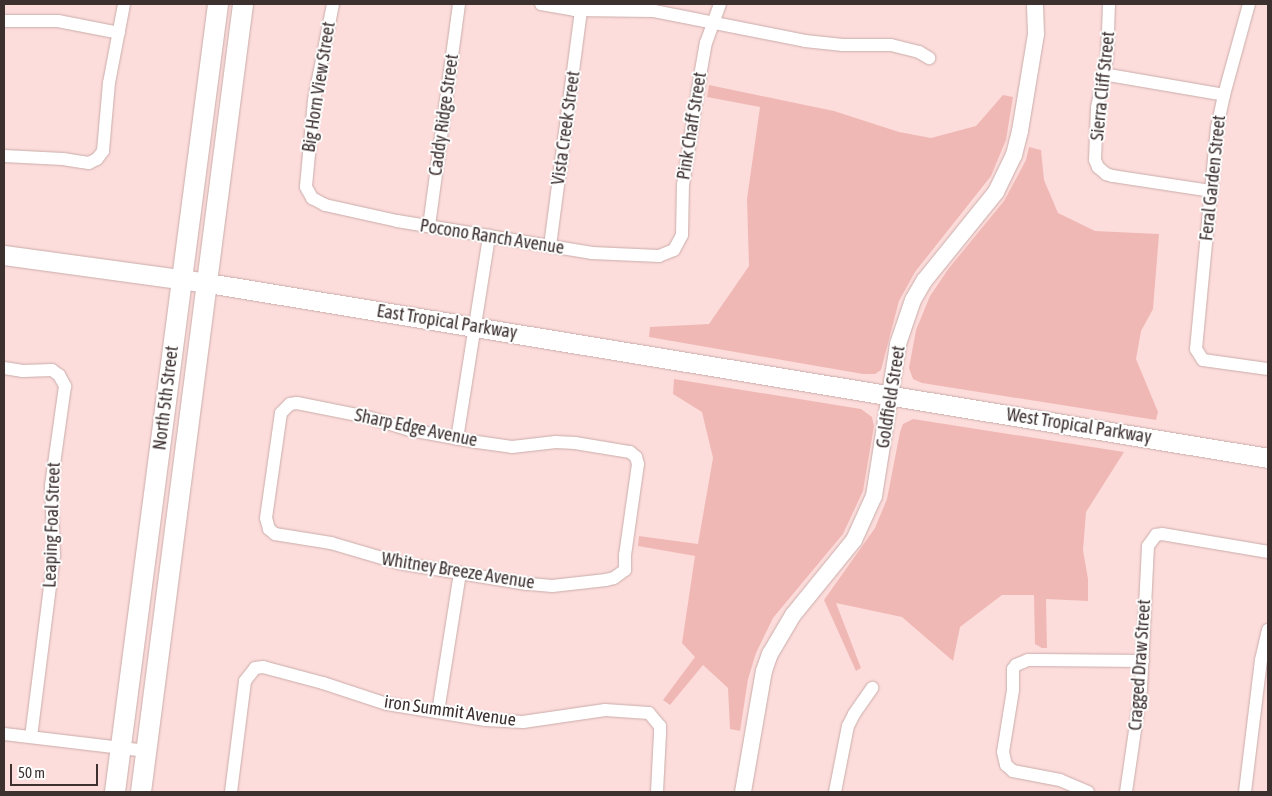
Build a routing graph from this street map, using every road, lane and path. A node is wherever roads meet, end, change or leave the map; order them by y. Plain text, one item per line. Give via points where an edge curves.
1 (124, 4) edge
2 (218, 4) edge
3 (243, 4) edge
4 (333, 4) edge
5 (459, 4) edge
6 (541, 4) edge
7 (720, 4) edge
8 (1035, 4) edge
9 (1109, 4) edge
10 (1249, 4) edge
11 (581, 10) junction
12 (4, 21) edge
13 (713, 22) junction
14 (119, 33) junction
15 (929, 58) dead end
16 (1103, 74) junction
17 (1224, 95) junction
18 (4, 156) edge
19 (1211, 191) junction
20 (312, 198) joint
21 (429, 226) junction
22 (489, 236) junction
23 (550, 246) junction
24 (674, 250) joint
25 (4, 255) edge
26 (181, 279) junction
27 (208, 283) junction
28 (476, 327) junction
29 (4, 368) edge
30 (1268, 369) edge
31 (890, 395) junction
32 (457, 438) junction
33 (1268, 458) edge
34 (269, 529) joint
35 (1268, 552) edge
36 (460, 573) junction
37 (620, 575) joint
38 (1268, 630) edge
39 (1143, 661) junction
40 (1264, 675) edge
41 (872, 688) dead end
42 (438, 712) junction
43 (4, 734) edge
44 (31, 737) junction
45 (122, 748) junction
46 (147, 751) junction
47 (116, 792) edge
48 (141, 792) edge
49 (231, 792) edge
50 (657, 792) edge
51 (743, 792) edge
52 (835, 792) edge
53 (1088, 792) edge
54 (1126, 792) edge
55 (1245, 792) edge

1 - 14 street
2 - 26 main road, North 5th Street
3 - 27 main road, North 5th Street
4 - 20 street, Big Horn View Street via 314,100 306,187
5 - 21 street, Caddy Ridge Street
6 - 11 street
7 - 13 street, Pink Chaff Street
8 - 31 street, Goldfield Street via 1036,34 1014,155 996,192 924,281 913,300 898,344
9 - 16 street, Sierra Cliff Street via 1109,34
10 - 17 street, Feral Garden Street
11 - 13 street via 654,10
11 - 23 street, Vista Creek Street
12 - 14 street via 58,21
13 - 15 street via 824,44 891,45
13 - 24 street, Pink Chaff Street via 700,76 683,185 682,235
14 - 18 street via 104,116 103,151 98,158 82,162
16 - 17 street
16 - 19 street, Sierra Cliff Street via 1097,108 1095,160 1098,167 1113,176
17 - 19 street, Feral Garden Street via 1217,127
19 - 30 street, Feral Garden Street via 1196,340 1199,354 1210,362
20 - 21 street, Pocono Ranch Avenue via 325,205 360,214
21 - 22 street, Pocono Ranch Avenue
22 - 23 street, Pocono Ranch Avenue
22 - 28 street
23 - 24 street, Pocono Ranch Avenue via 592,253 659,256
25 - 26 main road, East Tropical Parkway
26 - 27 main road, East Tropical Parkway
26 - 45 main road, North 5th Street
27 - 28 main road, East Tropical Parkway
27 - 46 main road, North 5th Street
28 - 31 main road, East Tropical Parkway
28 - 32 street
29 - 44 street, Leaping Foal Street via 52,370 65,386 51,486 54,555
31 - 33 main road, West Tropical Parkway
31 - 51 street, Goldfield Street via 874,496 866,519 854,540 793,615 770,654 764,671
32 - 34 street, Sharp Edge Avenue via 410,430 367,417 290,404 281,413 266,518
32 - 37 street, Sharp Edge Avenue via 512,446 575,443 630,452 636,457 638,464 625,570
34 - 36 street, Whitney Breeze Avenue via 281,536 331,543 399,564
35 - 39 street, Cragged Draw Street via 1162,534 1152,540 1146,552
36 - 37 street, Whitney Breeze Avenue via 552,586 606,580
36 - 42 street
38 - 40 street
39 - 53 street via 1038,660 1013,669 1013,690 1002,752 1006,765 1013,771 1060,780
39 - 54 street, Cragged Draw Street
40 - 55 street
41 - 52 street via 848,726
42 - 49 street, iron Summit Avenue via 387,704 269,668 255,668 244,681
42 - 50 street, iron Summit Avenue via 524,722 605,710 649,712 660,726
43 - 44 street
44 - 45 street
45 - 46 street
45 - 47 main road, North 5th Street
46 - 48 main road, North 5th Street

